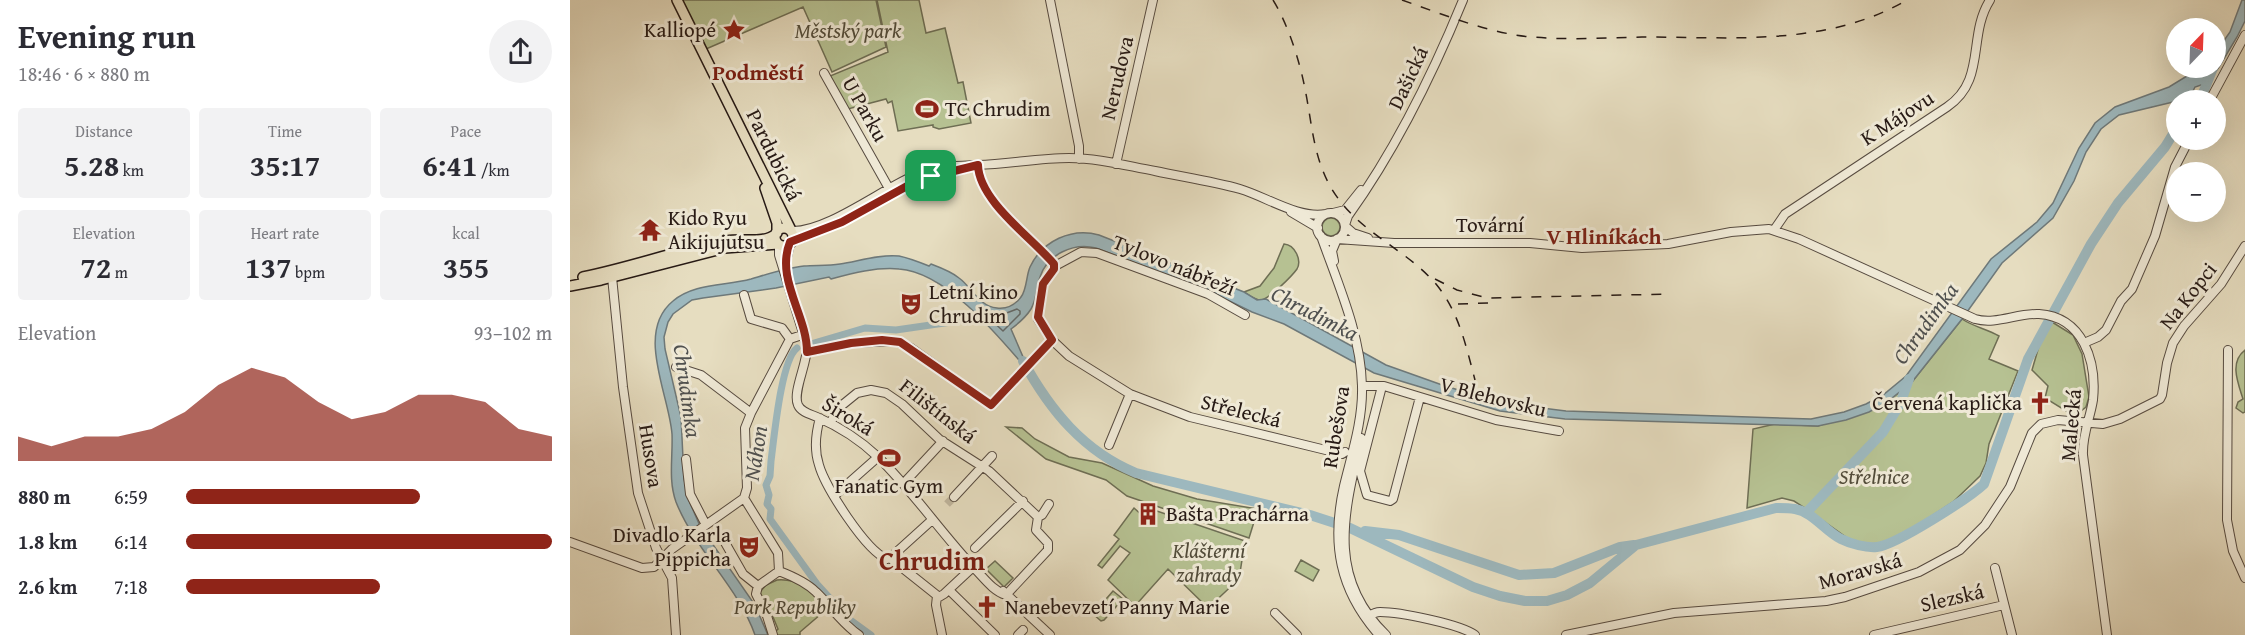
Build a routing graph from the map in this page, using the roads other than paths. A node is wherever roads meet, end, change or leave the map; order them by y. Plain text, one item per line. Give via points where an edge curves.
1 (673, 0) edge
2 (677, 0) edge
3 (1050, 0) edge
4 (1153, 0) edge
5 (1463, 0) edge
6 (1990, 0) edge
7 (2245, 35) edge
8 (824, 73) dead end
9 (2215, 90) edge
10 (2184, 150) edge
11 (1079, 159) junction
12 (1116, 164) junction
13 (978, 165) junction
14 (1380, 168) junction
15 (890, 191) junction
16 (1271, 201) junction
17 (1330, 214) junction
18 (1345, 226) junction
19 (1317, 228) junction
20 (1774, 230) junction
21 (791, 231) junction
22 (776, 233) junction
23 (1321, 236) junction
24 (1337, 239) junction
25 (1384, 242) junction
26 (790, 243) junction
27 (779, 245) junction
28 (2245, 246) edge
29 (1054, 263) junction
30 (784, 268) junction
31 (612, 277) junction
32 (570, 280) edge
33 (570, 286) edge
34 (744, 295) dead end
35 (1245, 315) dead end
36 (790, 339) junction
37 (1052, 340) junction
38 (2084, 343) junction
39 (806, 344) junction
40 (1358, 344) junction
41 (2228, 350) dead end
42 (676, 367) dead end
43 (1365, 386) junction
44 (1381, 390) dead end
45 (1130, 394) junction
46 (1420, 398) junction
47 (750, 413) junction
48 (820, 418) junction
49 (830, 423) junction
50 (2087, 424) junction
51 (1559, 431) dead end
52 (943, 441) junction
53 (1109, 445) dead end
54 (1345, 452) dead end
55 (992, 456) dead end
56 (878, 457) junction
57 (686, 459) dead end
58 (983, 466) junction
59 (902, 483) junction
60 (834, 496) junction
61 (744, 498) junction
62 (954, 498) tunnel mouth
63 (1023, 501) junction
64 (1049, 504) dead end
65 (1038, 517) junction
66 (932, 520) junction
67 (704, 527) junction
68 (723, 540) dead end
69 (570, 542) edge
70 (975, 548) dead end
71 (890, 558) junction
72 (663, 560) junction
73 (1995, 568) dead end
74 (976, 570) junction
75 (779, 571) junction
76 (2245, 578) edge
77 (758, 586) junction
78 (949, 590) junction
79 (1006, 595) junction
80 (937, 596) junction
81 (2004, 605) junction
82 (1275, 613) dead end
83 (1368, 617) junction
84 (1287, 632) edge
85 (676, 635) edge
86 (773, 635) edge
87 (860, 635) edge
88 (942, 635) edge
89 (995, 635) edge
90 (1050, 635) edge
91 (1297, 635) edge
92 (1379, 635) edge
93 (1386, 635) edge
94 (1475, 635) edge
95 (1566, 635) edge
96 (1874, 635) edge
97 (2012, 635) edge
98 (2107, 635) edge

1 - 22 main road, Pardubická via 766,189 777,223
2 - 21 main road, Pardubická
3 - 11 street
4 - 12 street, Nerudova
5 - 14 street, Dašická via 1412,115
6 - 20 street, K Májovu via 1980,23 1972,75 1961,96 1785,214
7 - 9 street
8 - 15 street, U Parku
10 - 38 street via 2132,289 2104,333
11 - 12 street
11 - 13 street
12 - 16 street via 1225,185
13 - 15 street via 926,171
13 - 29 street via 978,173 996,205
14 - 17 street, Dašická via 1345,210
14 - 18 street, Dašická
15 - 21 street via 833,218
15 - 26 street via 842,222
16 - 17 street via 1303,212
16 - 19 street
17 - 18 street via 1342,218
17 - 19 street via 1319,220
18 - 24 street
18 - 25 street, Tovární via 1353,233
19 - 23 street
20 - 25 street, Tovární via 1742,230 1668,244 1582,248 1530,243
20 - 38 street via 1971,318 1986,321 2025,315 2056,317 2073,328
21 - 22 main road via 782,229
21 - 26 main road
22 - 27 main road
22 - 32 main road via 766,239 715,243
23 - 24 street
23 - 40 street, Rubešova
24 - 25 street, Tovární
24 - 40 street, Rubešova via 1333,257
26 - 27 main road
26 - 30 street
27 - 30 street, Široká
27 - 31 main road via 725,248
28 - 50 street, Na Kopci via 2222,284 2173,343 2161,397 2117,420
29 - 35 street, Tylovo nábřeží via 1092,251 1208,294
29 - 37 street, Střelecká via 1043,282 1038,314
30 - 39 street, Široká
31 - 33 main road
31 - 72 street, Husova via 638,493
34 - 36 street via 750,319 782,328
36 - 39 street
36 - 47 street
37 - 39 street via 994,404 896,341
37 - 45 street, Střelecká via 1074,359
38 - 50 street, Malecká via 2093,387
39 - 48 street, Široká via 797,402 802,410
40 - 43 street, Rubešova
41 - 76 street via 2229,532
42 - 47 street via 701,375
43 - 46 street, V Blehovsku via 1384,386
43 - 83 street, Rubešova via 1366,413 1343,509 1341,538 1348,571
44 - 46 street, V Blehovsku via 1360,472 1367,495 1390,501
45 - 53 street
45 - 54 street, Střelecká via 1190,417
46 - 51 street, V Blehovsku via 1506,422
47 - 61 street via 743,435 747,488
48 - 49 street, Široká
48 - 60 street via 817,459
49 - 52 street, Filištínská via 848,399 863,391 876,390 895,398
49 - 56 street, Široká
50 - 95 street, Moravská via 2058,420 2037,427 2010,487 1990,519 1960,550 1932,567 1826,602 1680,612
50 - 98 street, Malecká via 2084,460
52 - 58 street, Filištínská
52 - 59 street
55 - 58 street
56 - 59 street, Široká
56 - 60 street
57 - 67 street via 690,494
58 - 62 street
58 - 63 street, Filištínská
59 - 66 street, Široká
60 - 71 street via 862,537 881,556
61 - 67 street
61 - 75 street via 778,553
63 - 65 street, Filištínská
63 - 70 street
64 - 65 street
65 - 79 street via 1036,530 1048,543 1048,550
66 - 71 street
66 - 74 street, Široká
67 - 72 street via 669,550
68 - 77 street via 743,574
69 - 72 street via 642,568 656,566
71 - 80 street
72 - 85 street, Husova via 672,579
73 - 81 street
74 - 78 street
74 - 79 street, Široká
75 - 77 street
75 - 87 street via 814,590
77 - 86 street via 756,594
78 - 80 street
78 - 89 street
79 - 90 street, Široká
80 - 88 street
81 - 96 street, Slezská
81 - 97 street
82 - 84 street
83 - 92 street
83 - 93 street
83 - 94 street via 1380,612 1399,615 1462,627
84 - 91 street

